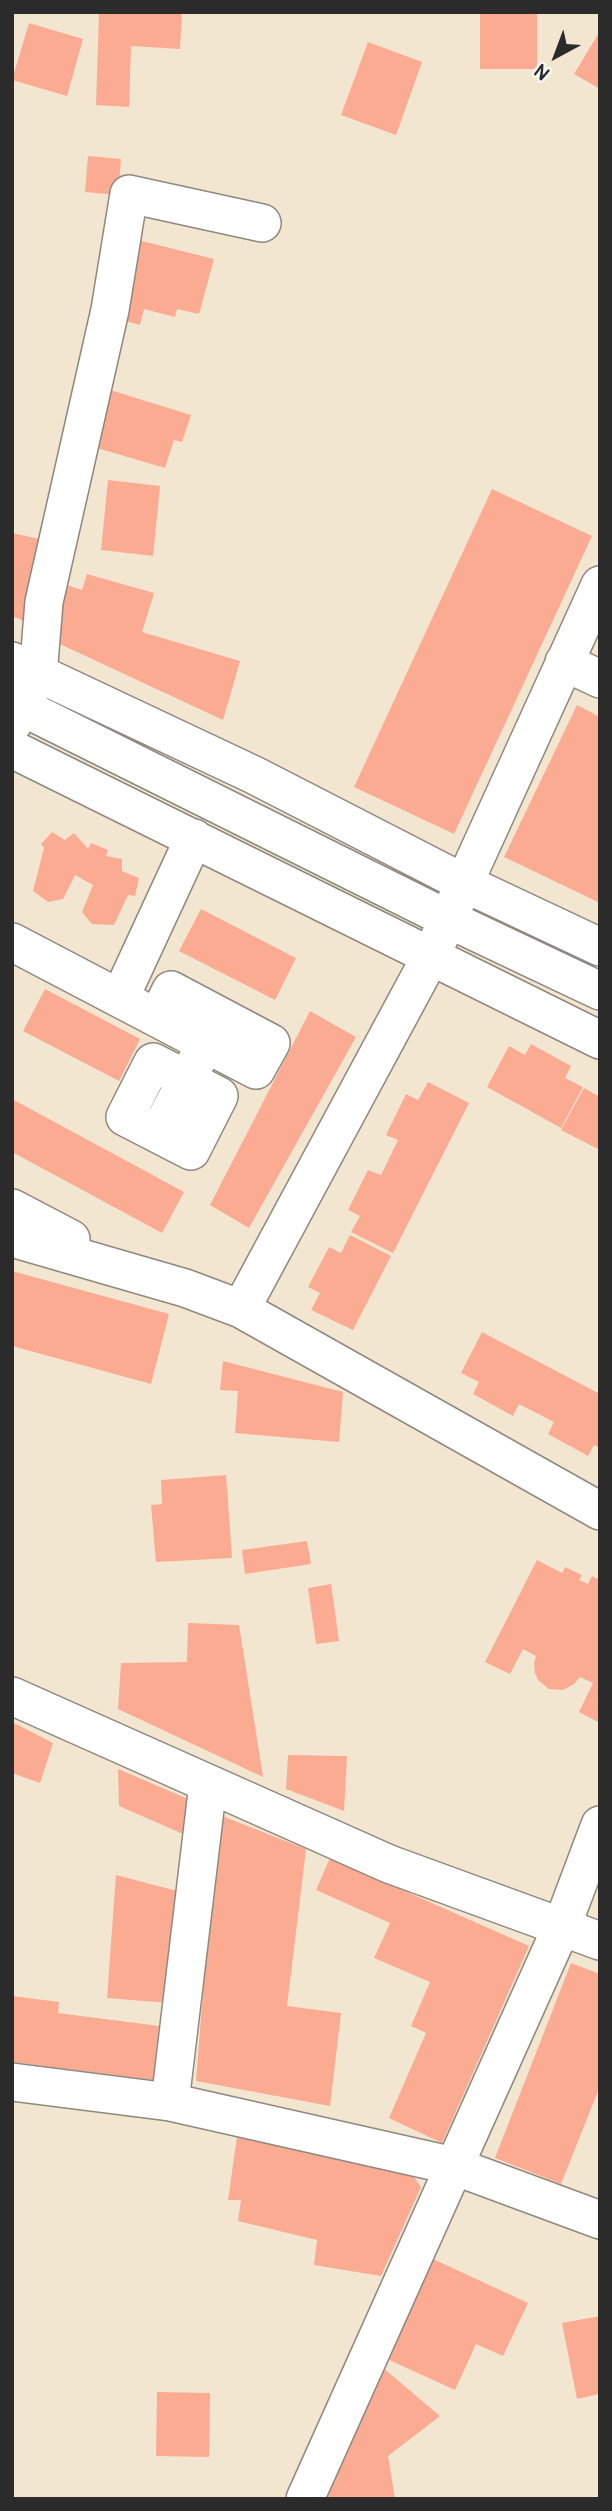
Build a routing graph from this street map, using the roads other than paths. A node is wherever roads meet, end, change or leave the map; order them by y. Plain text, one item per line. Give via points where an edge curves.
1 (262, 223) dead end
2 (600, 585) edge
3 (564, 662) junction
4 (25, 668) edge
5 (600, 679) edge
6 (15, 711) edge
7 (12, 749) edge
8 (194, 838) junction
9 (464, 883) junction
10 (448, 919) junction
11 (12, 942) edge
12 (600, 947) edge
13 (431, 956) junction
14 (600, 991) edge
15 (120, 998) junction
16 (164, 1004) junction
17 (600, 1040) edge
18 (229, 1044) junction
19 (158, 1134) dead end
20 (12, 1208) edge
21 (12, 1238) edge
22 (136, 1274) junction
23 (241, 1309) junction
24 (600, 1511) edge
25 (12, 1696) edge
26 (208, 1784) junction
27 (600, 1825) edge
28 (562, 1926) junction
29 (600, 1941) edge
30 (12, 2082) edge
31 (170, 2102) junction
32 (454, 2166) junction
33 (600, 2220) edge
34 (305, 2499) edge

1 - 4 street via 129,194 110,310
2 - 3 street
3 - 5 street
3 - 9 street
4 - 6 street
4 - 9 street via 254,775
6 - 10 street
7 - 8 street
8 - 13 street
8 - 15 street
9 - 10 street
9 - 12 street
10 - 13 street
10 - 14 street
11 - 15 street
13 - 17 street
13 - 23 street
15 - 16 street
16 - 18 street
16 - 18 street via 181,970 257,1010
18 - 19 street via 187,1079 219,1096 191,1151
20 - 22 street
21 - 22 street
22 - 23 street
23 - 24 street
25 - 26 street
26 - 28 street via 388,1864
26 - 31 street
27 - 28 street
28 - 29 street
28 - 32 street
30 - 31 street
31 - 32 street
32 - 33 street
32 - 34 street

